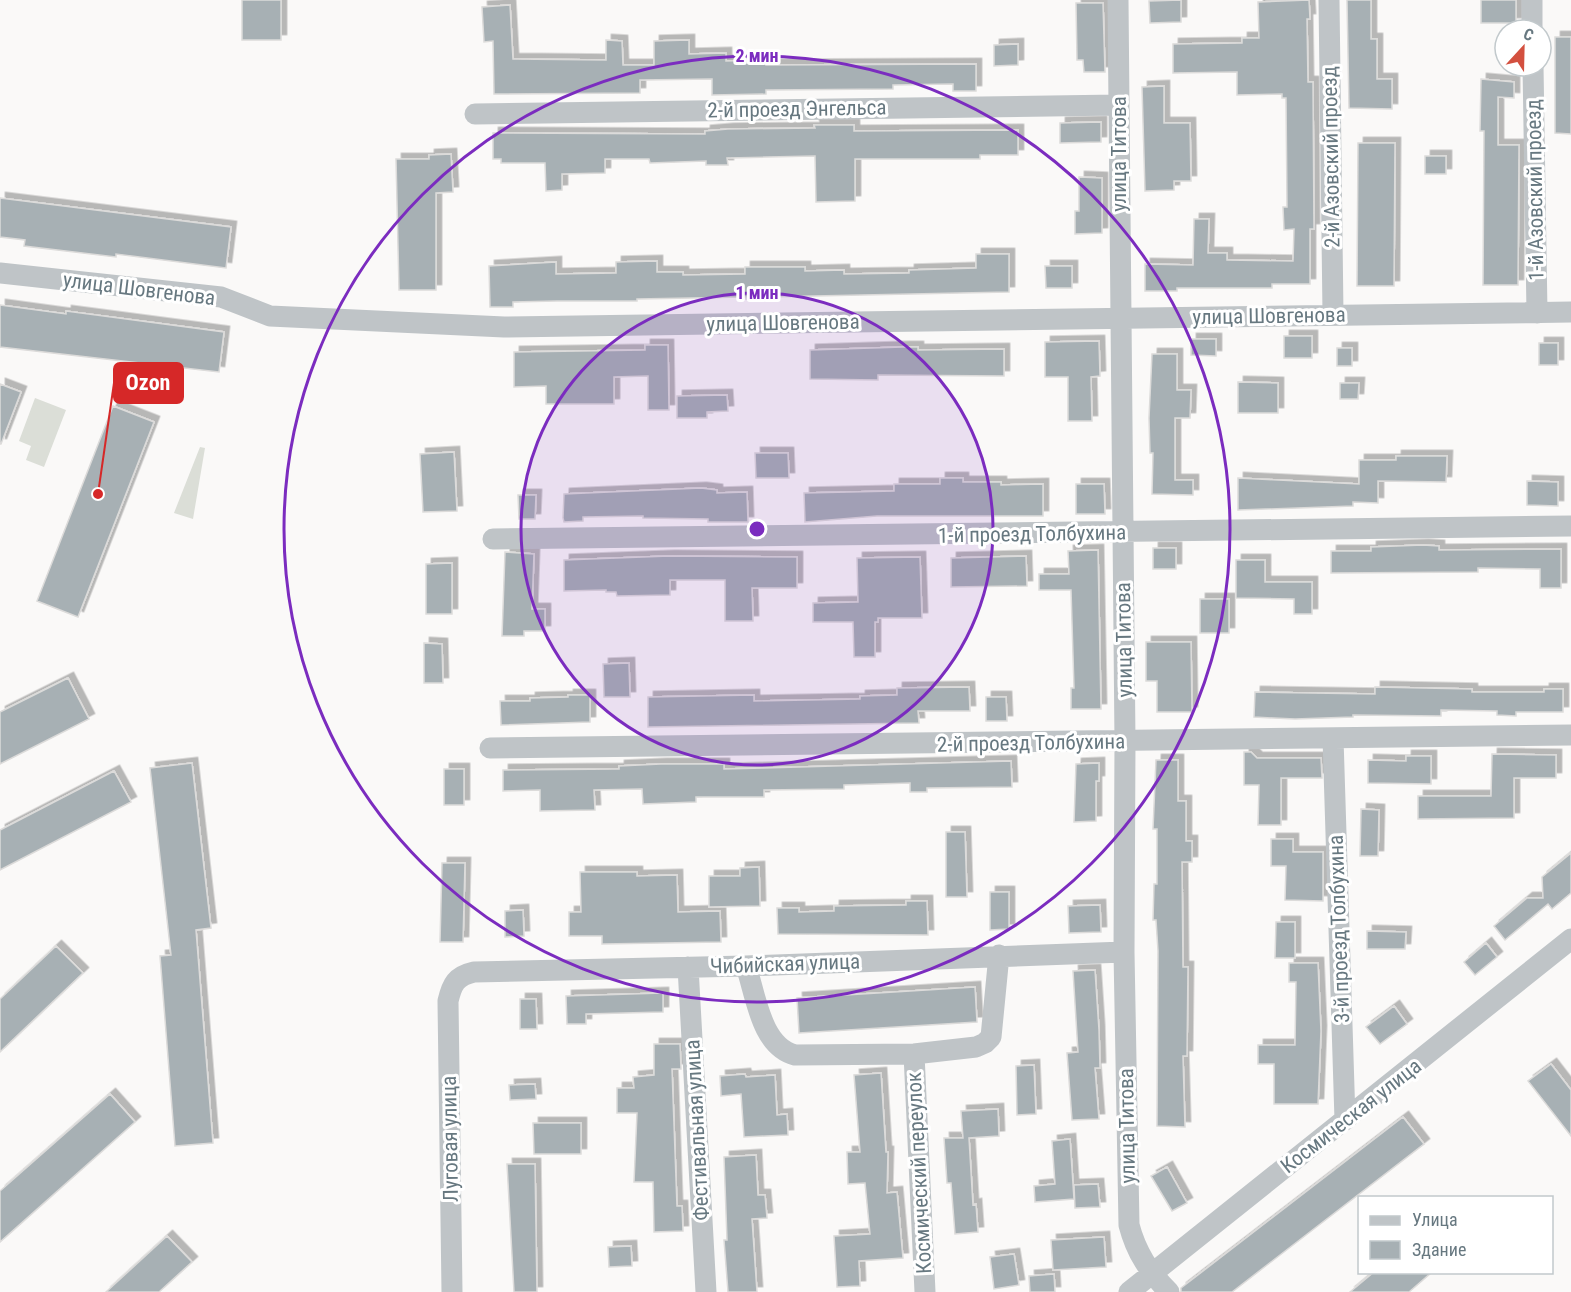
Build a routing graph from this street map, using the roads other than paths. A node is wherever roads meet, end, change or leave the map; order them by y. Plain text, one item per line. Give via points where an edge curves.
1 (1118, 0) edge
2 (1329, 0) edge
3 (1532, 0) edge
4 (1532, 18) edge
5 (1533, 78) edge
6 (1118, 105) junction
7 (475, 114) dead end
8 (0, 273) edge
9 (1571, 312) edge
10 (1537, 313) junction
11 (1333, 314) junction
12 (1119, 319) junction
13 (1571, 526) edge
14 (1123, 533) junction
15 (493, 539) dead end
16 (1571, 735) edge
17 (1333, 738) junction
18 (1125, 742) junction
19 (490, 748) dead end
20 (1571, 939) edge
21 (1124, 952) junction
22 (999, 955) junction
23 (746, 966) junction
24 (688, 967) junction
25 (451, 986) joint
26 (914, 1054) junction
27 (1345, 1120) junction
28 (1152, 1274) junction
29 (452, 1292) edge
30 (706, 1292) edge
31 (925, 1292) edge
32 (1130, 1292) edge
33 (1169, 1292) edge

1 - 6 street, улица Титова
2 - 11 street, 2-й Азовский проезд
3 - 4 street
5 - 10 street, 1-й Азовский проезд
6 - 7 street, 2-й проезд Энгельса
6 - 12 street, улица Титова
8 - 12 street, улица Шовгенова via 221,297 270,316 493,326
9 - 10 street, улица Шовгенова
10 - 11 street, улица Шовгенова
11 - 12 street, улица Шовгенова
12 - 14 street, улица Титова
13 - 14 street, 1-й проезд Толбухина
14 - 15 street, 1-й проезд Толбухина
14 - 18 street, улица Титова
16 - 17 street, 2-й проезд Толбухина
17 - 18 street, 2-й проезд Толбухина
17 - 27 street, 3-й проезд Толбухина
18 - 19 street, 2-й проезд Толбухина
18 - 21 street, улица Титова
20 - 27 street, Космическая улица
21 - 22 street, Чибийская улица
21 - 28 street, улица Титова via 1129,1225 1134,1246
22 - 23 street, Чибийская улица
22 - 26 street, Космический переулок via 991,1036 985,1043
23 - 24 street, Чибийская улица
23 - 26 street, Космический переулок via 770,1038 784,1052
24 - 25 street, Чибийская улица via 474,972 460,975
24 - 30 street, Фестивальная улица
25 - 29 street, Луговая улица via 448,1001
26 - 31 street, Космический переулок
27 - 28 street, Космическая улица
28 - 32 street, Космическая улица
28 - 33 street, улица Титова

